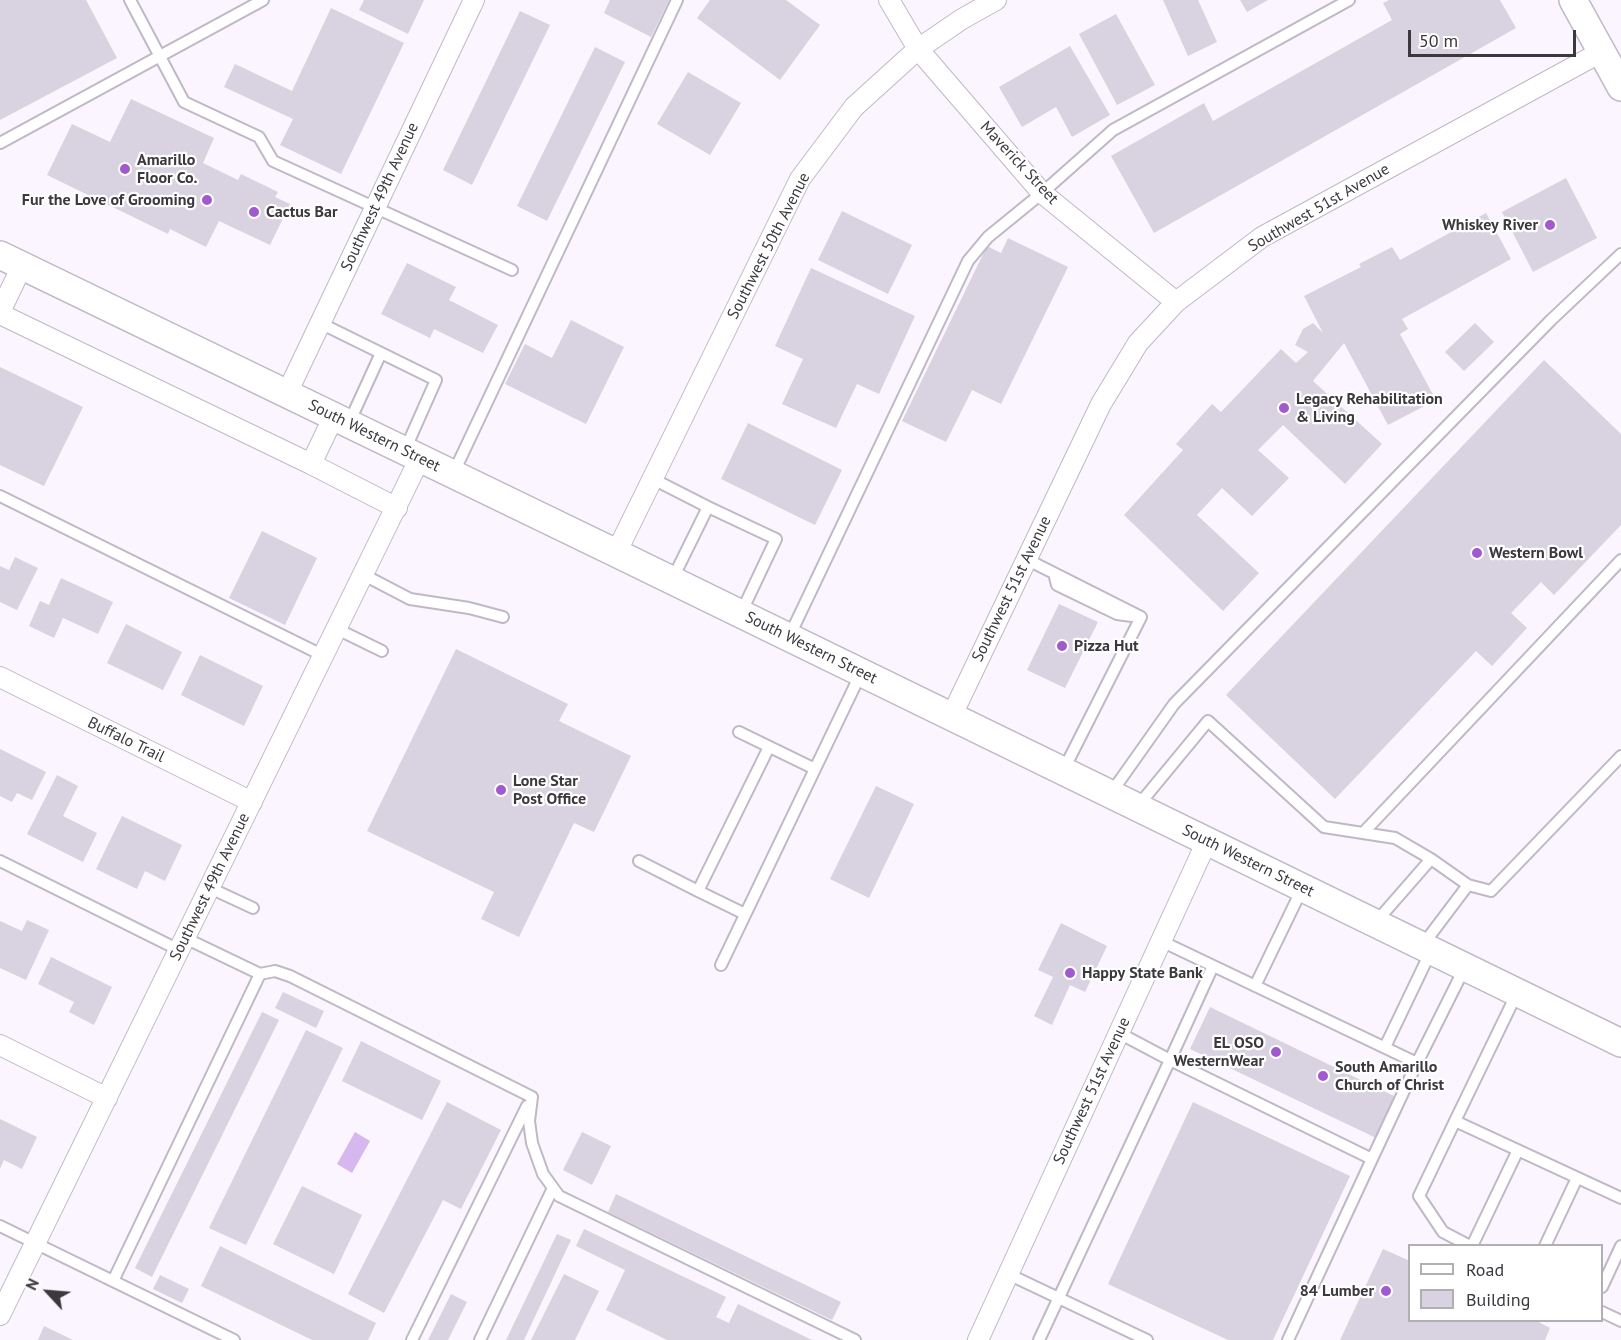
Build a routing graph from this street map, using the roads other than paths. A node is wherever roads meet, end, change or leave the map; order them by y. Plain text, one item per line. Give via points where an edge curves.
1 (129, 0) edge
2 (262, 0) edge
3 (474, 0) edge
4 (677, 0) edge
5 (889, 0) edge
6 (996, 0) edge
7 (1348, 0) edge
8 (1573, 0) edge
9 (918, 49) junction
10 (1601, 52) junction
11 (160, 55) junction
12 (1621, 87) edge
13 (0, 143) edge
14 (1042, 193) junction
15 (374, 207) junction
16 (1621, 254) edge
17 (11, 260) edge
18 (512, 270) dead end
19 (1176, 302) junction
20 (0, 313) edge
21 (320, 322) junction
22 (381, 353) junction
23 (287, 393) junction
24 (341, 420) junction
25 (413, 454) junction
26 (311, 464) junction
27 (453, 474) junction
28 (653, 479) junction
29 (0, 496) edge
30 (708, 507) junction
31 (397, 508) junction
32 (616, 553) junction
33 (1026, 559) junction
34 (1621, 560) edge
35 (364, 576) junction
36 (672, 580) junction
37 (740, 614) junction
38 (503, 617) dead end
39 (337, 629) junction
40 (789, 638) junction
41 (382, 651) dead end
42 (324, 657) junction
43 (861, 673) junction
44 (0, 677) edge
45 (951, 717) junction
46 (739, 732) dead end
47 (769, 747) junction
48 (1621, 756) edge
49 (815, 769) junction
50 (1063, 771) junction
51 (1110, 794) junction
52 (252, 802) junction
53 (1137, 807) junction
54 (1363, 833) junction
55 (1207, 841) junction
56 (1431, 859) junction
57 (0, 861) edge
58 (639, 861) dead end
59 (1468, 885) junction
60 (210, 888) junction
61 (1302, 888) junction
62 (698, 891) junction
63 (253, 908) dead end
64 (745, 914) junction
65 (1375, 923) junction
66 (1161, 941) junction
67 (182, 944) junction
68 (1426, 948) junction
69 (721, 965) dead end
70 (1213, 966) junction
71 (1465, 967) junction
72 (260, 974) junction
73 (1255, 986) junction
74 (1518, 993) junction
75 (1119, 1033) junction
76 (1621, 1043) edge
77 (0, 1045) edge
78 (1385, 1047) junction
79 (1170, 1060) junction
80 (1417, 1063) junction
81 (532, 1097) junction
82 (107, 1098) junction
83 (1455, 1121) junction
84 (1518, 1150) junction
85 (1372, 1159) junction
86 (1577, 1178) junction
87 (553, 1188) junction
88 (1621, 1198) edge
89 (0, 1226) edge
90 (36, 1244) junction
91 (1469, 1244) edge
92 (1471, 1244) edge
93 (1545, 1244) edge
94 (1621, 1246) edge
95 (1008, 1274) junction
96 (113, 1281) junction
97 (1603, 1285) edge
98 (1059, 1297) junction
99 (1603, 1312) edge
100 (0, 1315) edge
101 (1621, 1321) edge
102 (234, 1340) edge
103 (412, 1340) edge
104 (480, 1340) edge
105 (855, 1340) edge
106 (978, 1340) edge
107 (1039, 1340) edge
108 (1147, 1340) edge
109 (1288, 1340) edge

1 - 11 lane
2 - 11 lane
3 - 15 street, Southwest 49th Avenue
4 - 27 lane
5 - 9 street, Maverick Street
6 - 9 street, Southwest 50th Avenue
7 - 14 lane via 1113,129
8 - 10 main road
9 - 14 street, Maverick Street
9 - 28 street, Southwest 50th Avenue via 854,107 800,179
10 - 12 main road
10 - 19 street, Southwest 51st Avenue via 1262,237
11 - 13 lane
11 - 15 lane via 184,102 259,137 273,161
14 - 19 street, Maverick Street
14 - 40 lane via 987,237 968,261
15 - 18 lane
15 - 21 street, Southwest 49th Avenue
16 - 51 lane via 1551,320 1174,704
17 - 20 street
17 - 23 main road, South Western Street
19 - 33 street, Southwest 51st Avenue via 1138,343 1101,404
20 - 26 street
21 - 22 lane
21 - 23 street, Southwest 49th Avenue
22 - 24 lane
22 - 25 lane via 436,380
23 - 24 main road, South Western Street
24 - 25 main road, South Western Street
24 - 26 street
25 - 27 main road, South Western Street
25 - 31 street, Southwest 49th Avenue
26 - 31 street
27 - 32 main road, South Western Street
28 - 30 lane
28 - 32 street, Southwest 50th Avenue
29 - 42 lane
30 - 36 lane
30 - 37 lane via 776,539
31 - 35 street, Southwest 49th Avenue
32 - 36 main road, South Western Street
33 - 45 street, Southwest 51st Avenue
33 - 50 lane via 1141,617
34 - 54 lane
35 - 38 lane via 410,599
35 - 39 street, Southwest 49th Avenue
36 - 37 main road, South Western Street
37 - 40 main road, South Western Street
39 - 41 lane
39 - 42 street, Southwest 49th Avenue
40 - 43 main road, South Western Street
42 - 52 street, Southwest 49th Avenue
43 - 45 main road, South Western Street
43 - 49 lane
44 - 52 street, Buffalo Trail
45 - 50 main road, South Western Street
46 - 47 lane
47 - 49 lane
47 - 62 lane
48 - 59 lane via 1491,891
49 - 64 lane
50 - 51 main road, South Western Street
51 - 53 main road, South Western Street
52 - 60 street, Southwest 49th Avenue
53 - 54 lane via 1208,721 1324,827
53 - 55 main road, South Western Street
54 - 56 lane via 1395,838
55 - 61 main road, South Western Street
55 - 66 street, Southwest 51st Avenue
56 - 59 lane
56 - 65 lane
57 - 67 lane
58 - 62 lane
59 - 68 lane
60 - 63 lane
60 - 67 street, Southwest 49th Avenue
61 - 65 main road, South Western Street
61 - 73 lane
62 - 64 lane
64 - 69 lane
65 - 68 main road, South Western Street
66 - 70 lane
66 - 75 street, Southwest 51st Avenue
67 - 72 lane
67 - 82 street, Southwest 49th Avenue
68 - 71 main road, South Western Street
68 - 78 lane
70 - 73 lane
70 - 79 lane
71 - 74 main road, South Western Street
71 - 80 lane
72 - 81 lane via 275,971 290,976
72 - 96 lane
73 - 78 lane
74 - 76 main road, South Western Street
74 - 83 lane
75 - 79 lane
75 - 95 street, Southwest 51st Avenue
77 - 82 street
78 - 80 lane
79 - 85 lane
79 - 98 lane
80 - 85 lane
81 - 87 lane via 532,1143 543,1174
81 - 103 lane
82 - 90 street, Southwest 49th Avenue
83 - 84 lane
83 - 91 lane via 1419,1196 1443,1232
84 - 86 lane
84 - 92 lane
85 - 109 lane
86 - 88 lane
86 - 93 lane
87 - 104 lane
87 - 105 lane via 559,1196
89 - 90 lane
90 - 96 lane
90 - 100 street, Southwest 49th Avenue
94 - 97 lane
95 - 98 lane
95 - 106 street, Southwest 51st Avenue
96 - 102 lane
98 - 107 lane
98 - 108 lane
99 - 101 lane

